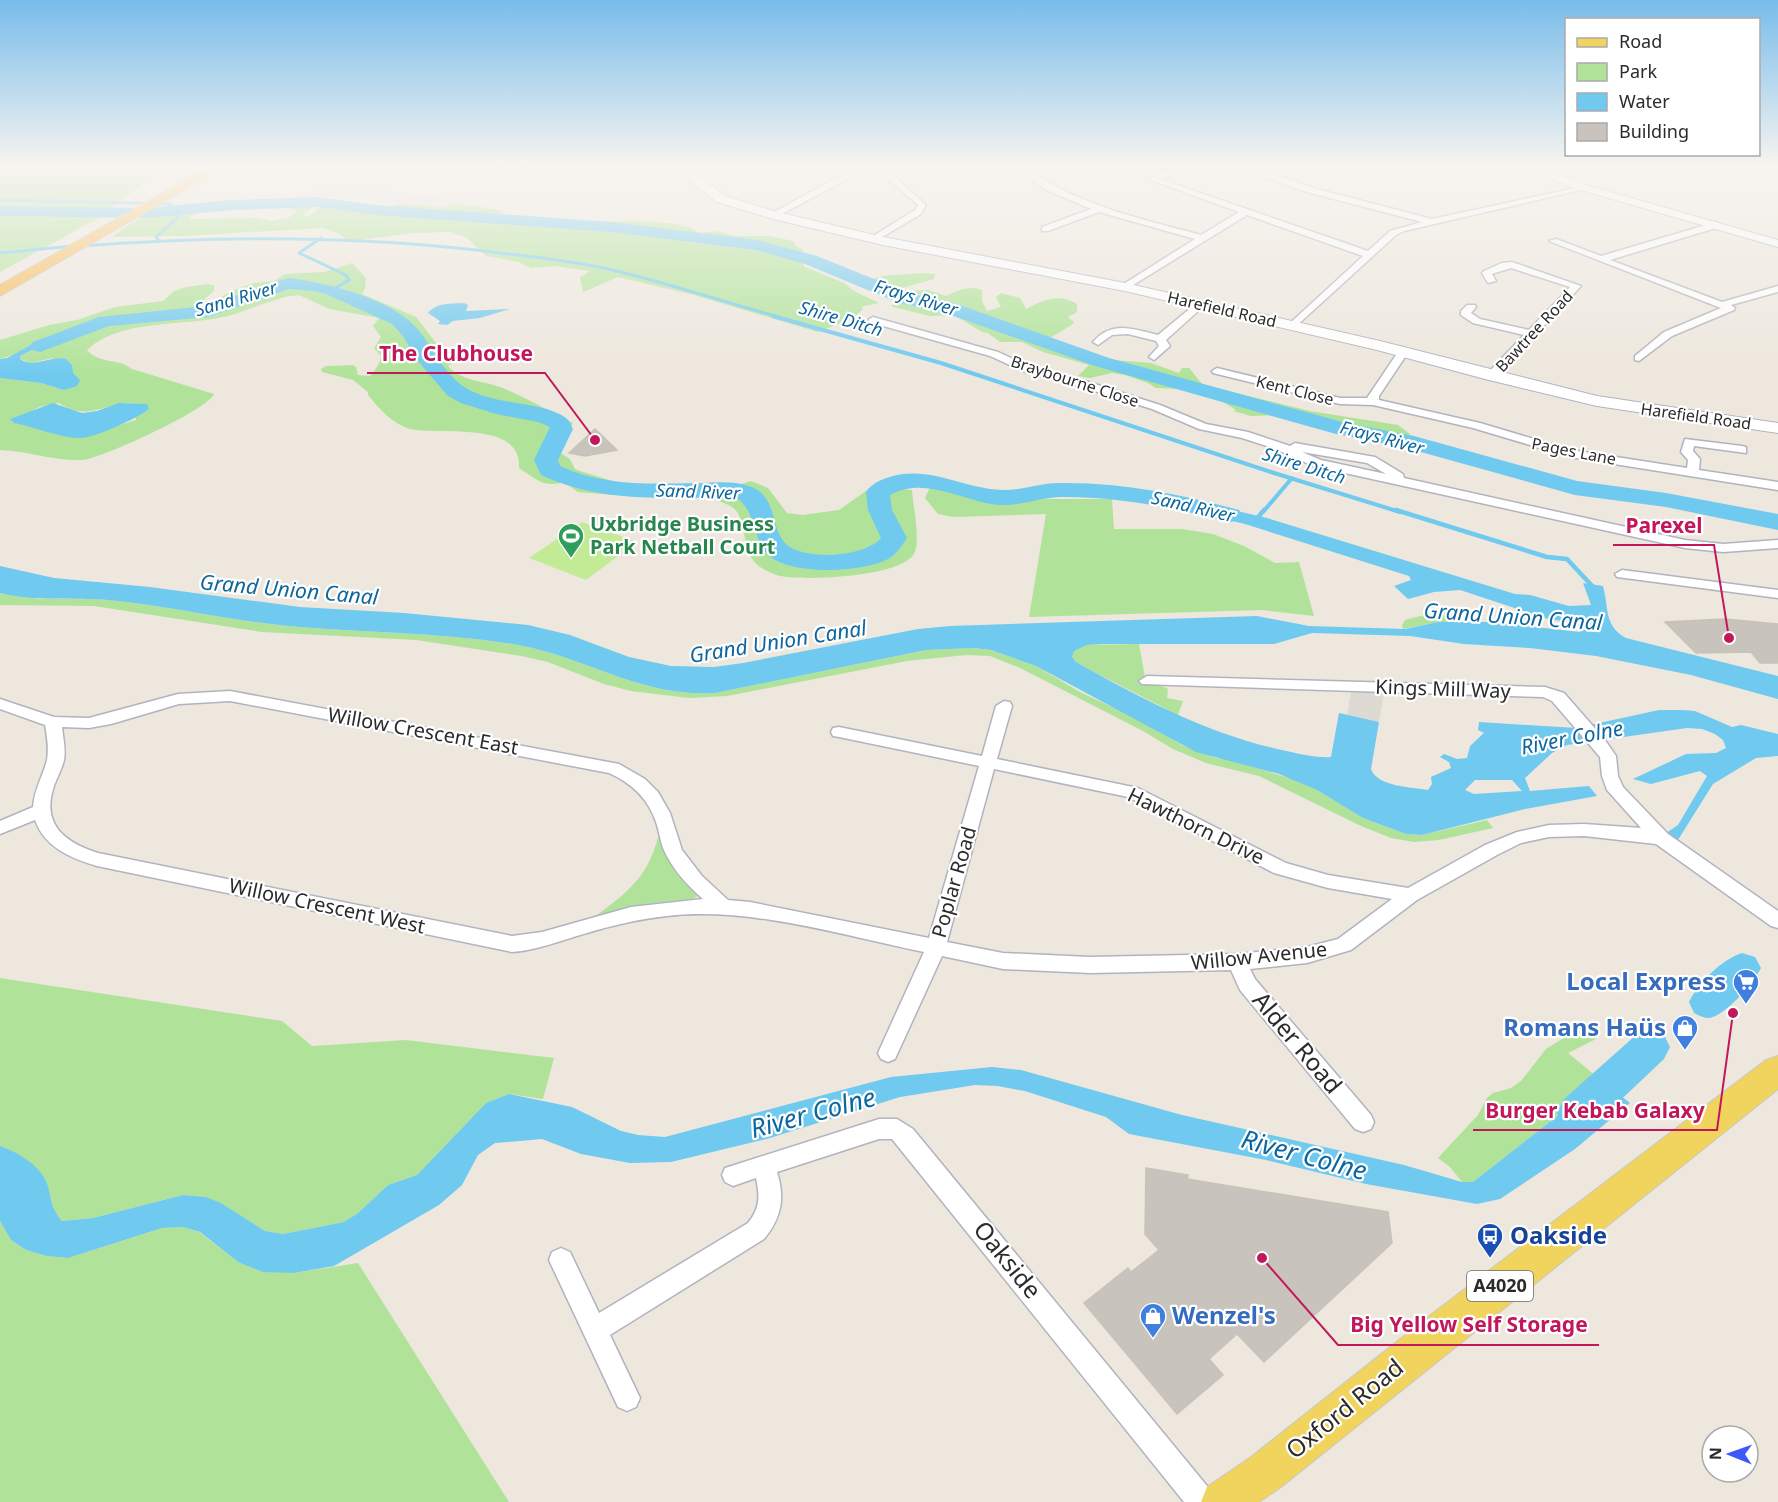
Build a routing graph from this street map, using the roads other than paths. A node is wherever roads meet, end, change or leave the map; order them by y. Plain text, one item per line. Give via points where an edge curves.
1 (86, 235) edge
2 (97, 235) edge
3 (861, 235) edge
4 (879, 235) edge
5 (1192, 235) edge
6 (1207, 235) edge
7 (1312, 235) edge
8 (1391, 235) edge
9 (1682, 235) edge
10 (1749, 235) edge
11 (874, 238) junction
12 (1202, 238) junction
13 (1553, 242) dead end
14 (1778, 244) edge
15 (1369, 255) junction
16 (1602, 259) junction
17 (0, 280) edge
18 (1491, 280) dead end
19 (1125, 287) junction
20 (1778, 289) edge
21 (0, 291) edge
22 (1764, 293) junction
23 (1778, 297) edge
24 (1201, 304) junction
25 (1721, 305) junction
26 (1471, 307) dead end
27 (873, 320) dead end
28 (1293, 326) junction
29 (1530, 333) junction
30 (1160, 339) junction
31 (1098, 342) dead end
32 (1404, 351) junction
33 (1154, 357) dead end
34 (1639, 358) dead end
35 (1217, 371) dead end
36 (1491, 376) junction
37 (1373, 402) junction
38 (1778, 428) edge
39 (1742, 450) dead end
40 (1692, 472) junction
41 (1778, 486) edge
42 (1778, 544) edge
43 (1622, 574) dead end
44 (1778, 594) edge
45 (1147, 681) dead end
46 (0, 704) edge
47 (1004, 706) dead end
48 (53, 722) junction
49 (839, 732) dead end
50 (989, 761) junction
51 (43, 810) junction
52 (0, 828) edge
53 (1662, 839) junction
54 (1410, 895) junction
55 (723, 906) junction
56 (1777, 920) edge
57 (936, 947) junction
58 (1237, 962) junction
59 (888, 1053) dead end
60 (1778, 1070) edge
61 (1363, 1122) dead end
62 (764, 1166) junction
63 (734, 1175) dead end
64 (561, 1260) dead end
65 (594, 1330) junction
66 (627, 1398) dead end
67 (1202, 1502) edge
68 (1222, 1502) edge

1 - 17 highway
2 - 21 highway
3 - 11 main road, Harefield Road
4 - 11 street
5 - 12 street
6 - 12 street
7 - 15 street
8 - 15 street
9 - 16 street
10 - 14 street
11 - 19 main road, Harefield Road
12 - 19 street
13 - 16 street
15 - 28 street
16 - 25 street
18 - 29 street, Bawtree Road via 1487,273 1512,265 1576,286
19 - 24 main road, Harefield Road
20 - 22 street
22 - 23 street
22 - 25 street
24 - 28 main road, Harefield Road
24 - 30 street
25 - 34 street via 1730,308 1668,334
26 - 29 street via 1466,313 1477,321
27 - 42 street, Braybourne Close via 994,354 1029,370 1156,407 1203,427 1276,445 1317,463 1685,544 1723,548
28 - 32 main road, Harefield Road
29 - 36 street, Bawtree Road
30 - 31 street via 1128,331 1109,332
30 - 33 street via 1165,346
32 - 36 main road, Harefield Road
32 - 37 street via 1373,396
35 - 37 street, Kent Close via 1340,401
36 - 38 main road, Harefield Road via 1597,401
37 - 40 street, Pages Lane via 1476,425 1570,453
39 - 40 street via 1689,442 1687,452 1694,459
40 - 41 street, Pages Lane
43 - 44 street
45 - 53 street, Kings Mill Way via 1545,692 1558,697 1599,744 1608,756 1616,790
46 - 48 street, Willow Crescent East
47 - 50 street, Poplar Road
48 - 51 street via 56,755 44,791
48 - 55 street, Willow Crescent East via 102,721 178,699 230,696 613,768 627,773 647,789 660,809 671,847 684,869
49 - 50 street, Hawthorn Drive
50 - 54 street, Hawthorn Drive via 1132,792 1299,875
50 - 57 street, Poplar Road
51 - 52 street
51 - 55 street, Willow Crescent West via 56,841 88,856 500,942 535,942 656,909
53 - 54 street, Willow Avenue via 1606,831 1549,831 1517,838
53 - 56 street, Willow Avenue
54 - 58 street, Willow Avenue via 1355,938 1334,949
55 - 57 street, Willow Avenue
57 - 58 street, Willow Avenue via 1027,963 1127,966
57 - 59 street, Poplar Road
58 - 61 street, Alder Road via 1247,984
60 - 68 main road, Oxford Road / A4020 via 1266,1472
62 - 63 street, Oakside
62 - 65 street via 772,1195 770,1214 756,1232
62 - 67 street, Oakside via 879,1129 897,1129 999,1249
64 - 65 street
65 - 66 street

